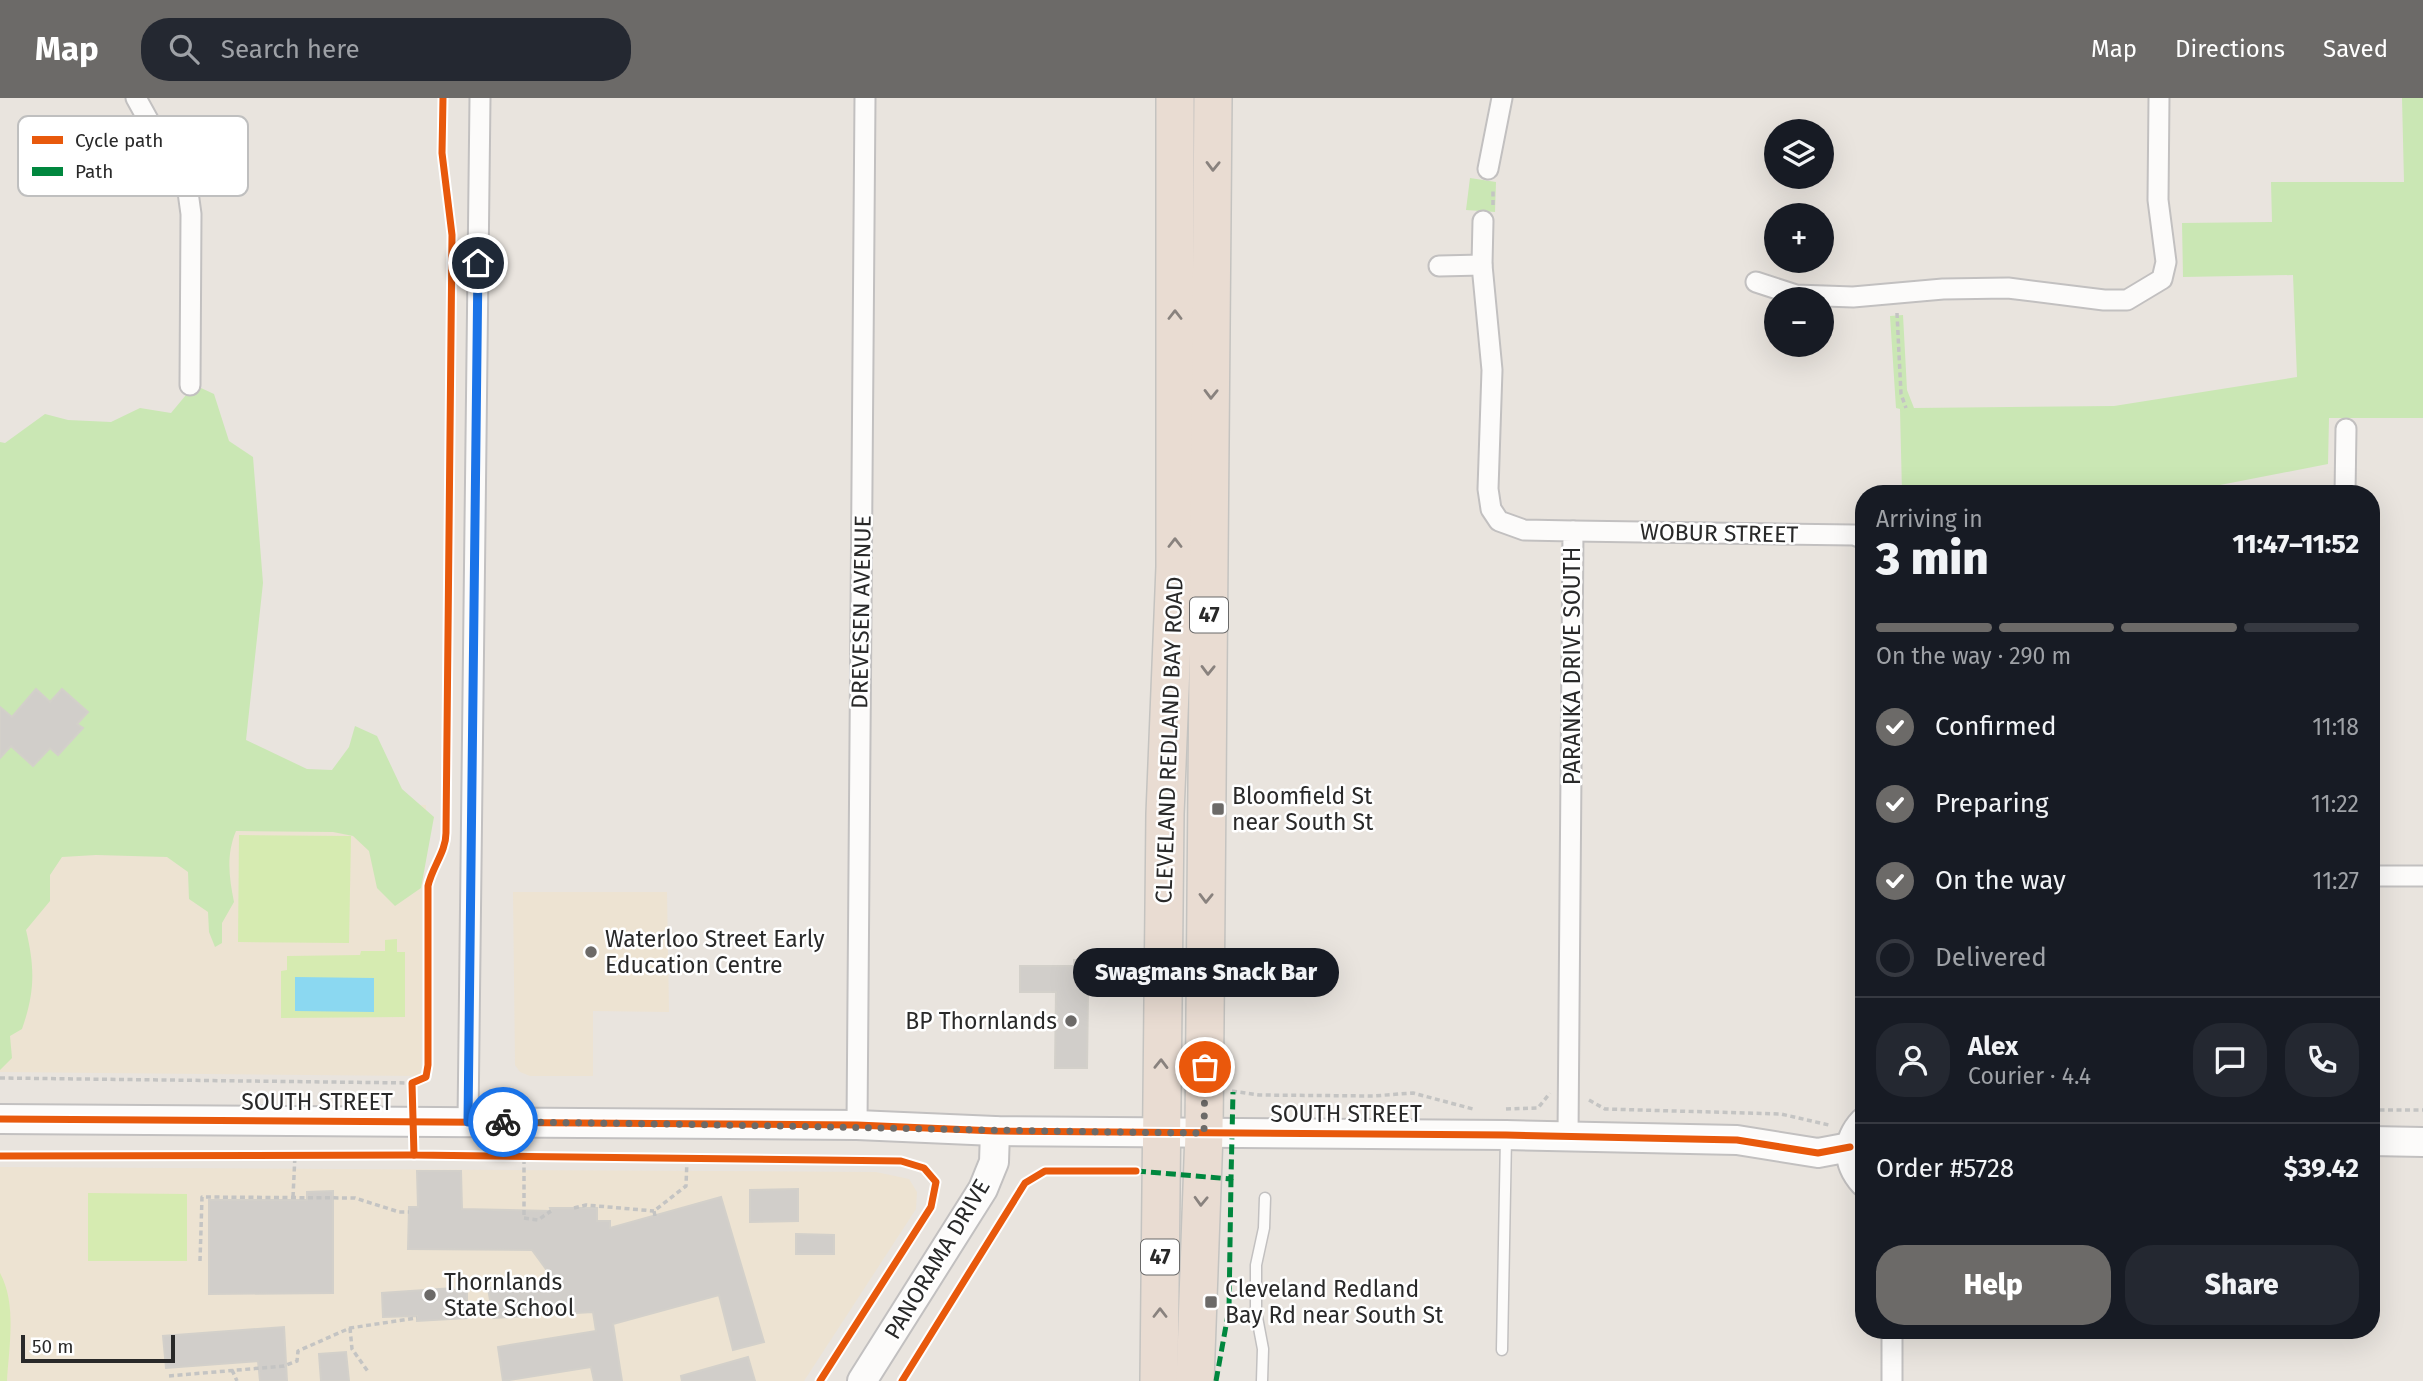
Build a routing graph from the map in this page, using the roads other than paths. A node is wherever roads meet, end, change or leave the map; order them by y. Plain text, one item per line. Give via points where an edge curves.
1 (136, 98) edge
2 (480, 98) edge
3 (865, 98) edge
4 (1175, 98) edge
5 (1213, 98) edge
6 (1502, 98) edge
7 (2159, 98) edge
8 (146, 116) edge
9 (1488, 169) road end
10 (189, 196) edge
11 (1482, 221) road end
12 (1482, 265) junction
13 (1439, 266) dead end
14 (1756, 282) dead end
15 (190, 385) dead end
16 (2346, 429) dead end
17 (2345, 485) edge
18 (1573, 531) junction
19 (1855, 536) edge
20 (2380, 876) edge
21 (2423, 876) edge
22 (0, 1119) edge
23 (468, 1122) junction
24 (857, 1125) junction
25 (995, 1131) junction
26 (1160, 1132) junction
27 (1204, 1133) junction
28 (1855, 1133) edge
29 (1506, 1135) junction
30 (1569, 1136) junction
31 (2380, 1141) edge
32 (2423, 1142) edge
33 (1850, 1147) junction
34 (1855, 1171) edge
35 (1265, 1198) dead end
36 (1892, 1339) edge
37 (1502, 1350) dead end
38 (862, 1381) edge
39 (1159, 1381) edge
40 (1195, 1381) edge
41 (1262, 1381) edge
42 (1892, 1381) edge

1 - 8 street
2 - 23 street
3 - 24 street, DREVESEN AVENUE
26 -> 4 highway, CLEVELAND REDLAND BAY ROAD / 47 via 1175,567
5 -> 27 highway, CLEVELAND REDLAND BAY ROAD / 47
6 - 9 street
7 - 14 street via 2158,200 2166,262 2162,279 2127,300 2008,288 1853,297 1796,295
10 - 15 street
11 - 12 street, PARANKA DRIVE SOUTH
12 - 13 street
12 - 18 street, PARANKA DRIVE SOUTH via 1492,370 1491,509 1499,521 1524,530
16 - 17 street
18 - 19 street, WOBUR STREET
18 - 30 street, PARANKA DRIVE SOUTH
20 - 21 street
22 - 23 street, SOUTH STREET
23 - 24 street, SOUTH STREET
24 - 25 street, SOUTH STREET
25 - 26 street, SOUTH STREET
25 - 38 street, PANORAMA DRIVE via 994,1162 983,1189
26 - 27 street, SOUTH STREET
39 -> 26 highway, CLEVELAND REDLAND BAY ROAD / 47
27 - 29 street, SOUTH STREET
27 -> 40 highway, CLEVELAND REDLAND BAY ROAD / 47
28 - 33 street
29 - 30 street, SOUTH STREET
29 - 37 lane
30 - 33 street, SOUTH STREET via 1737,1140 1818,1153
31 - 32 street
33 - 34 street
35 - 41 lane via 1256,1265
36 - 42 street

